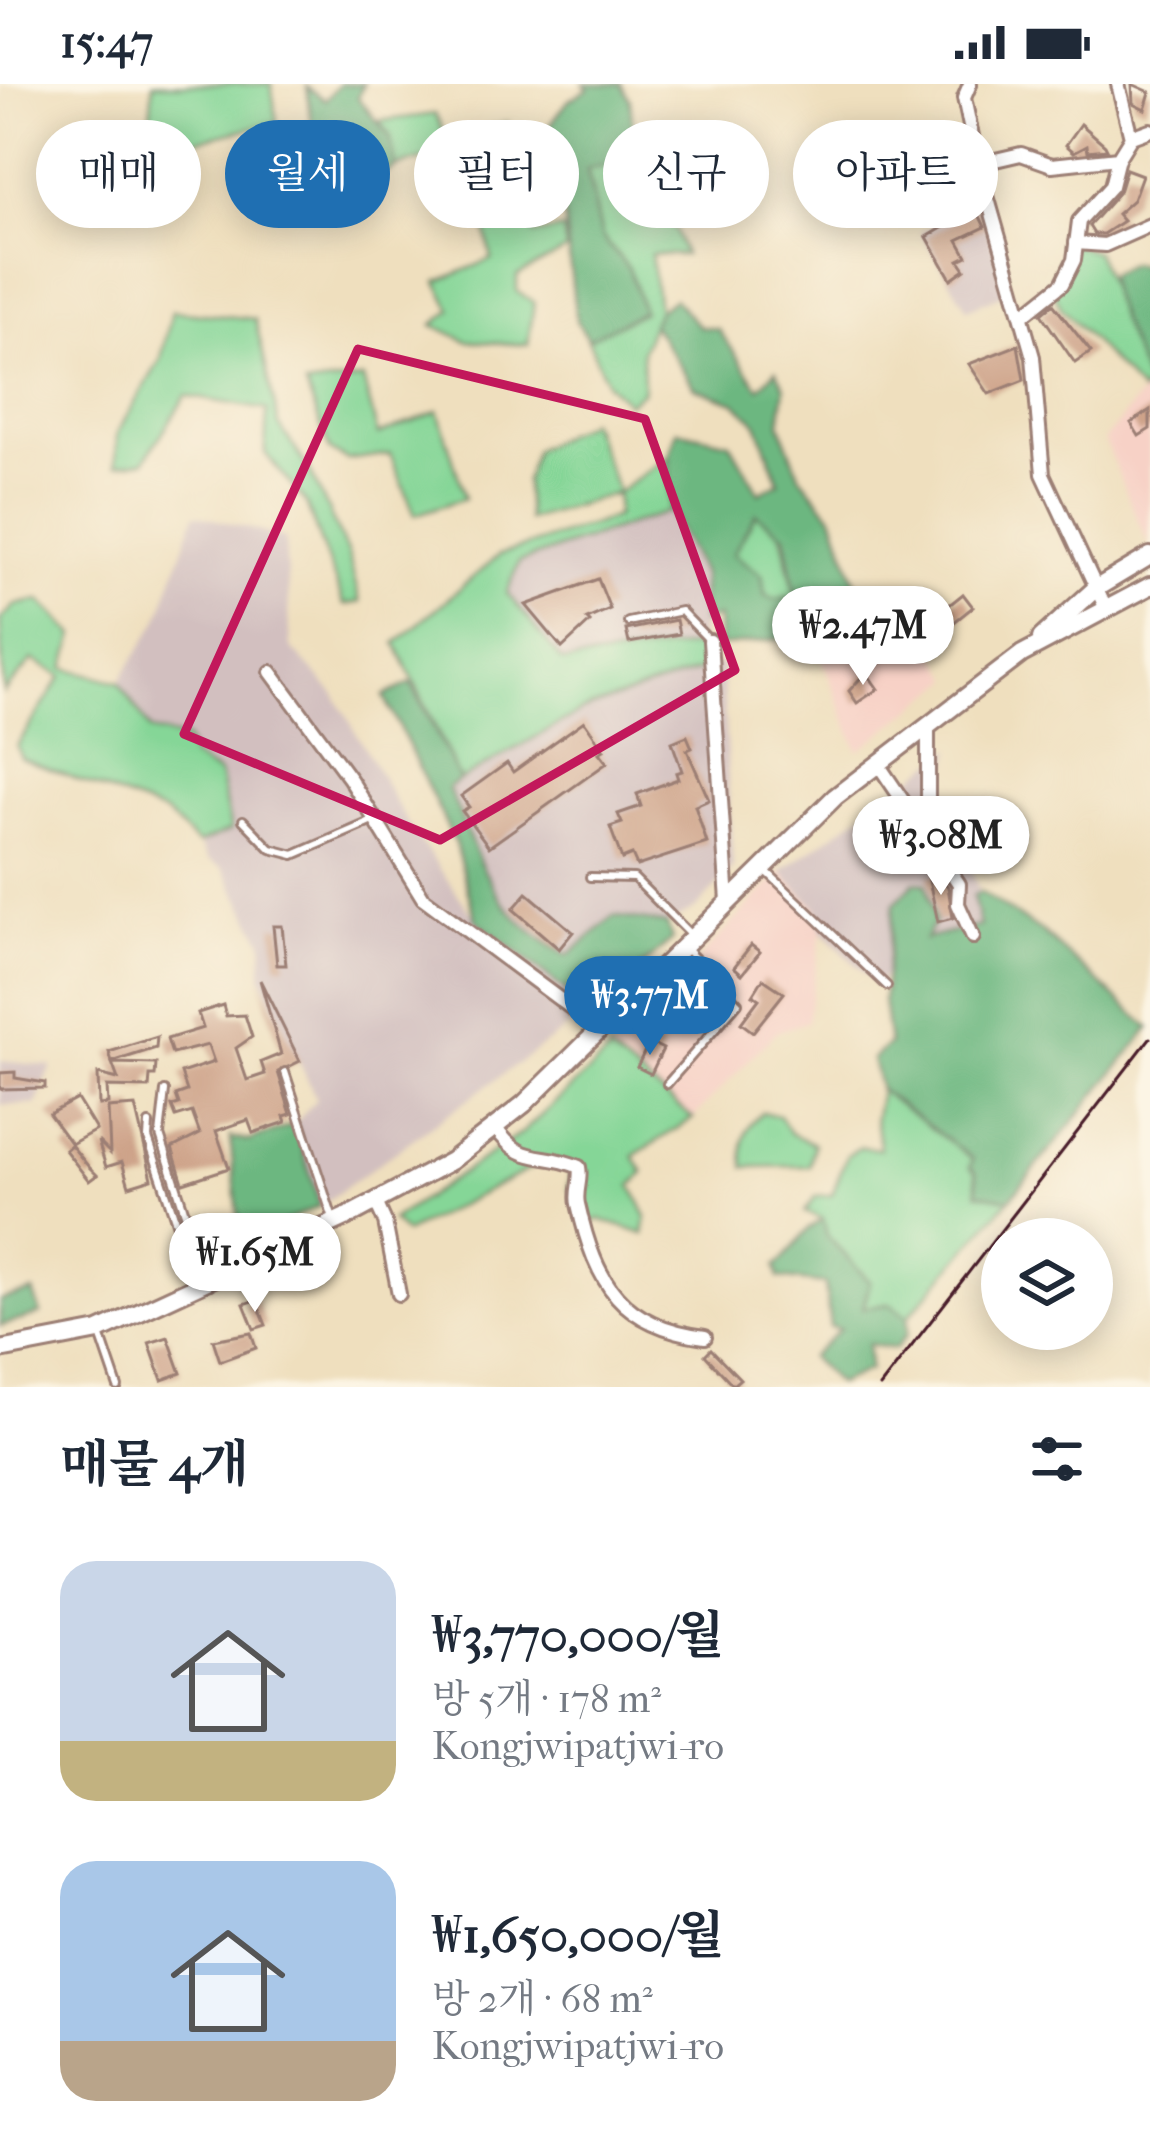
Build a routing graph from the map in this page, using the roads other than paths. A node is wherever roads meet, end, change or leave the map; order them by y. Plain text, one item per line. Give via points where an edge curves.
1 (970, 84) edge
2 (1118, 84) edge
3 (969, 120) edge
4 (1150, 130) edge
5 (1131, 137) junction
6 (1118, 158) junction
7 (998, 159) edge
8 (1150, 224) edge
9 (997, 228) edge
10 (1076, 244) junction
11 (1022, 316) junction
12 (1150, 556) edge
13 (1150, 586) edge
14 (1095, 590) junction
15 (1107, 611) junction
16 (628, 622) dead end
17 (710, 641) joint
18 (1022, 655) junction
19 (271, 672) dead end
20 (928, 726) junction
21 (878, 764) junction
22 (243, 820) dead end
23 (375, 820) junction
24 (928, 838) junction
25 (761, 867) junction
26 (590, 877) dead end
27 (728, 901) junction
28 (974, 937) dead end
29 (689, 942) junction
30 (887, 986) dead end
31 (601, 1030) junction
32 (285, 1072) dead end
33 (667, 1084) dead end
34 (165, 1091) dead end
35 (149, 1124) dead end
36 (495, 1127) junction
37 (376, 1202) junction
38 (334, 1223) junction
39 (202, 1284) junction
40 (399, 1294) dead end
41 (99, 1331) junction
42 (705, 1337) dead end
43 (0, 1350) edge
44 (118, 1387) edge

1 - 3 street
2 - 5 street
4 - 5 street
5 - 6 street
6 - 7 street via 1052,165 1021,154
6 - 10 street via 1111,186 1078,221
8 - 10 street via 1105,245
9 - 11 street
10 - 11 street via 1062,284
11 - 14 street via 1043,474
12 - 14 main road
13 - 15 main road
14 - 15 street
14 - 18 main road
15 - 18 main road
16 - 17 lane via 681,611
17 - 27 street
18 - 20 main road
19 - 23 street
20 - 21 main road
20 - 24 street
21 - 24 street
21 - 25 main road
22 - 23 lane via 271,849 294,855
23 - 31 street via 423,898
24 - 28 street via 959,884 958,904
25 - 27 main road
25 - 30 lane
26 - 29 lane via 634,878
27 - 29 main road
29 - 31 main road
29 - 33 lane via 738,1003
31 - 36 main road
32 - 38 lane
34 - 39 lane via 160,1135
35 - 39 lane
36 - 37 main road
36 - 42 street via 530,1158 579,1167 576,1196 616,1298 663,1332
37 - 38 main road
37 - 40 street
38 - 39 main road
39 - 41 main road
41 - 43 main road
41 - 44 lane

